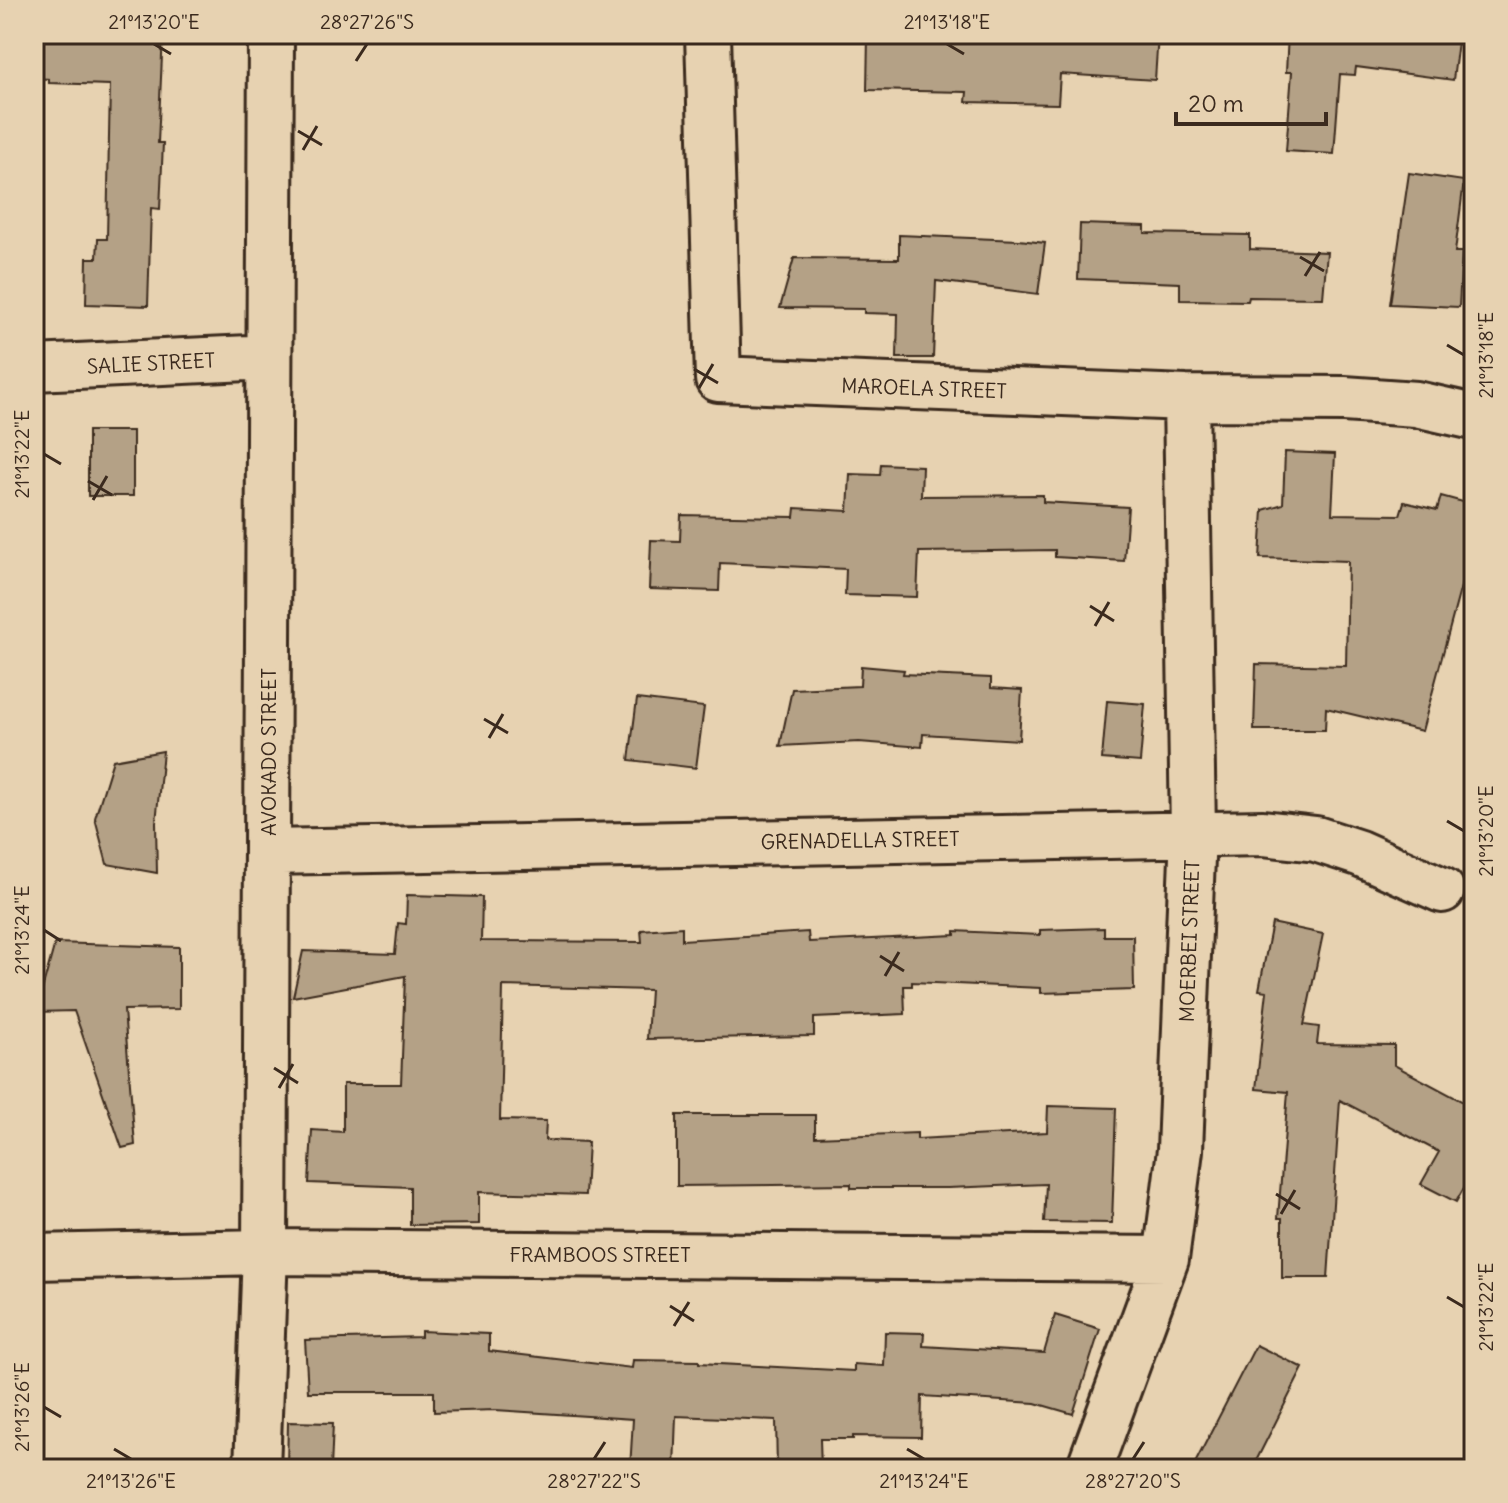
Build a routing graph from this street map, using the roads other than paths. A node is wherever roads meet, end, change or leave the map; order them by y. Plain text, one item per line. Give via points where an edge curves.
1 (271, 34) edge
2 (708, 34) edge
3 (269, 357) junction
4 (34, 368) edge
5 (1186, 398) junction
6 (1474, 417) edge
7 (1193, 833) junction
8 (268, 852) junction
9 (1442, 890) dead end
10 (265, 1252) junction
11 (34, 1257) edge
12 (1166, 1259) junction
13 (257, 1469) edge
14 (1089, 1469) edge

1 - 3 street, AVOKADO STREET
2 - 5 street, MAROELA STREET via 718,379
3 - 4 street, SALIE STREET
3 - 8 street, AVOKADO STREET
5 - 6 street, MAROELA STREET via 1344,399 1416,404
5 - 7 street, MOERBEI STREET
7 - 8 street, GRENADELLA STREET
7 - 9 street, GRENADELLA STREET via 1316,839
7 - 12 street, MOERBEI STREET via 1180,1150
8 - 10 street, AVOKADO STREET
10 - 11 street, FRAMBOOS STREET
10 - 12 street, FRAMBOOS STREET
10 - 13 street, AVOKADO STREET
12 - 14 street, MOERBEI STREET

